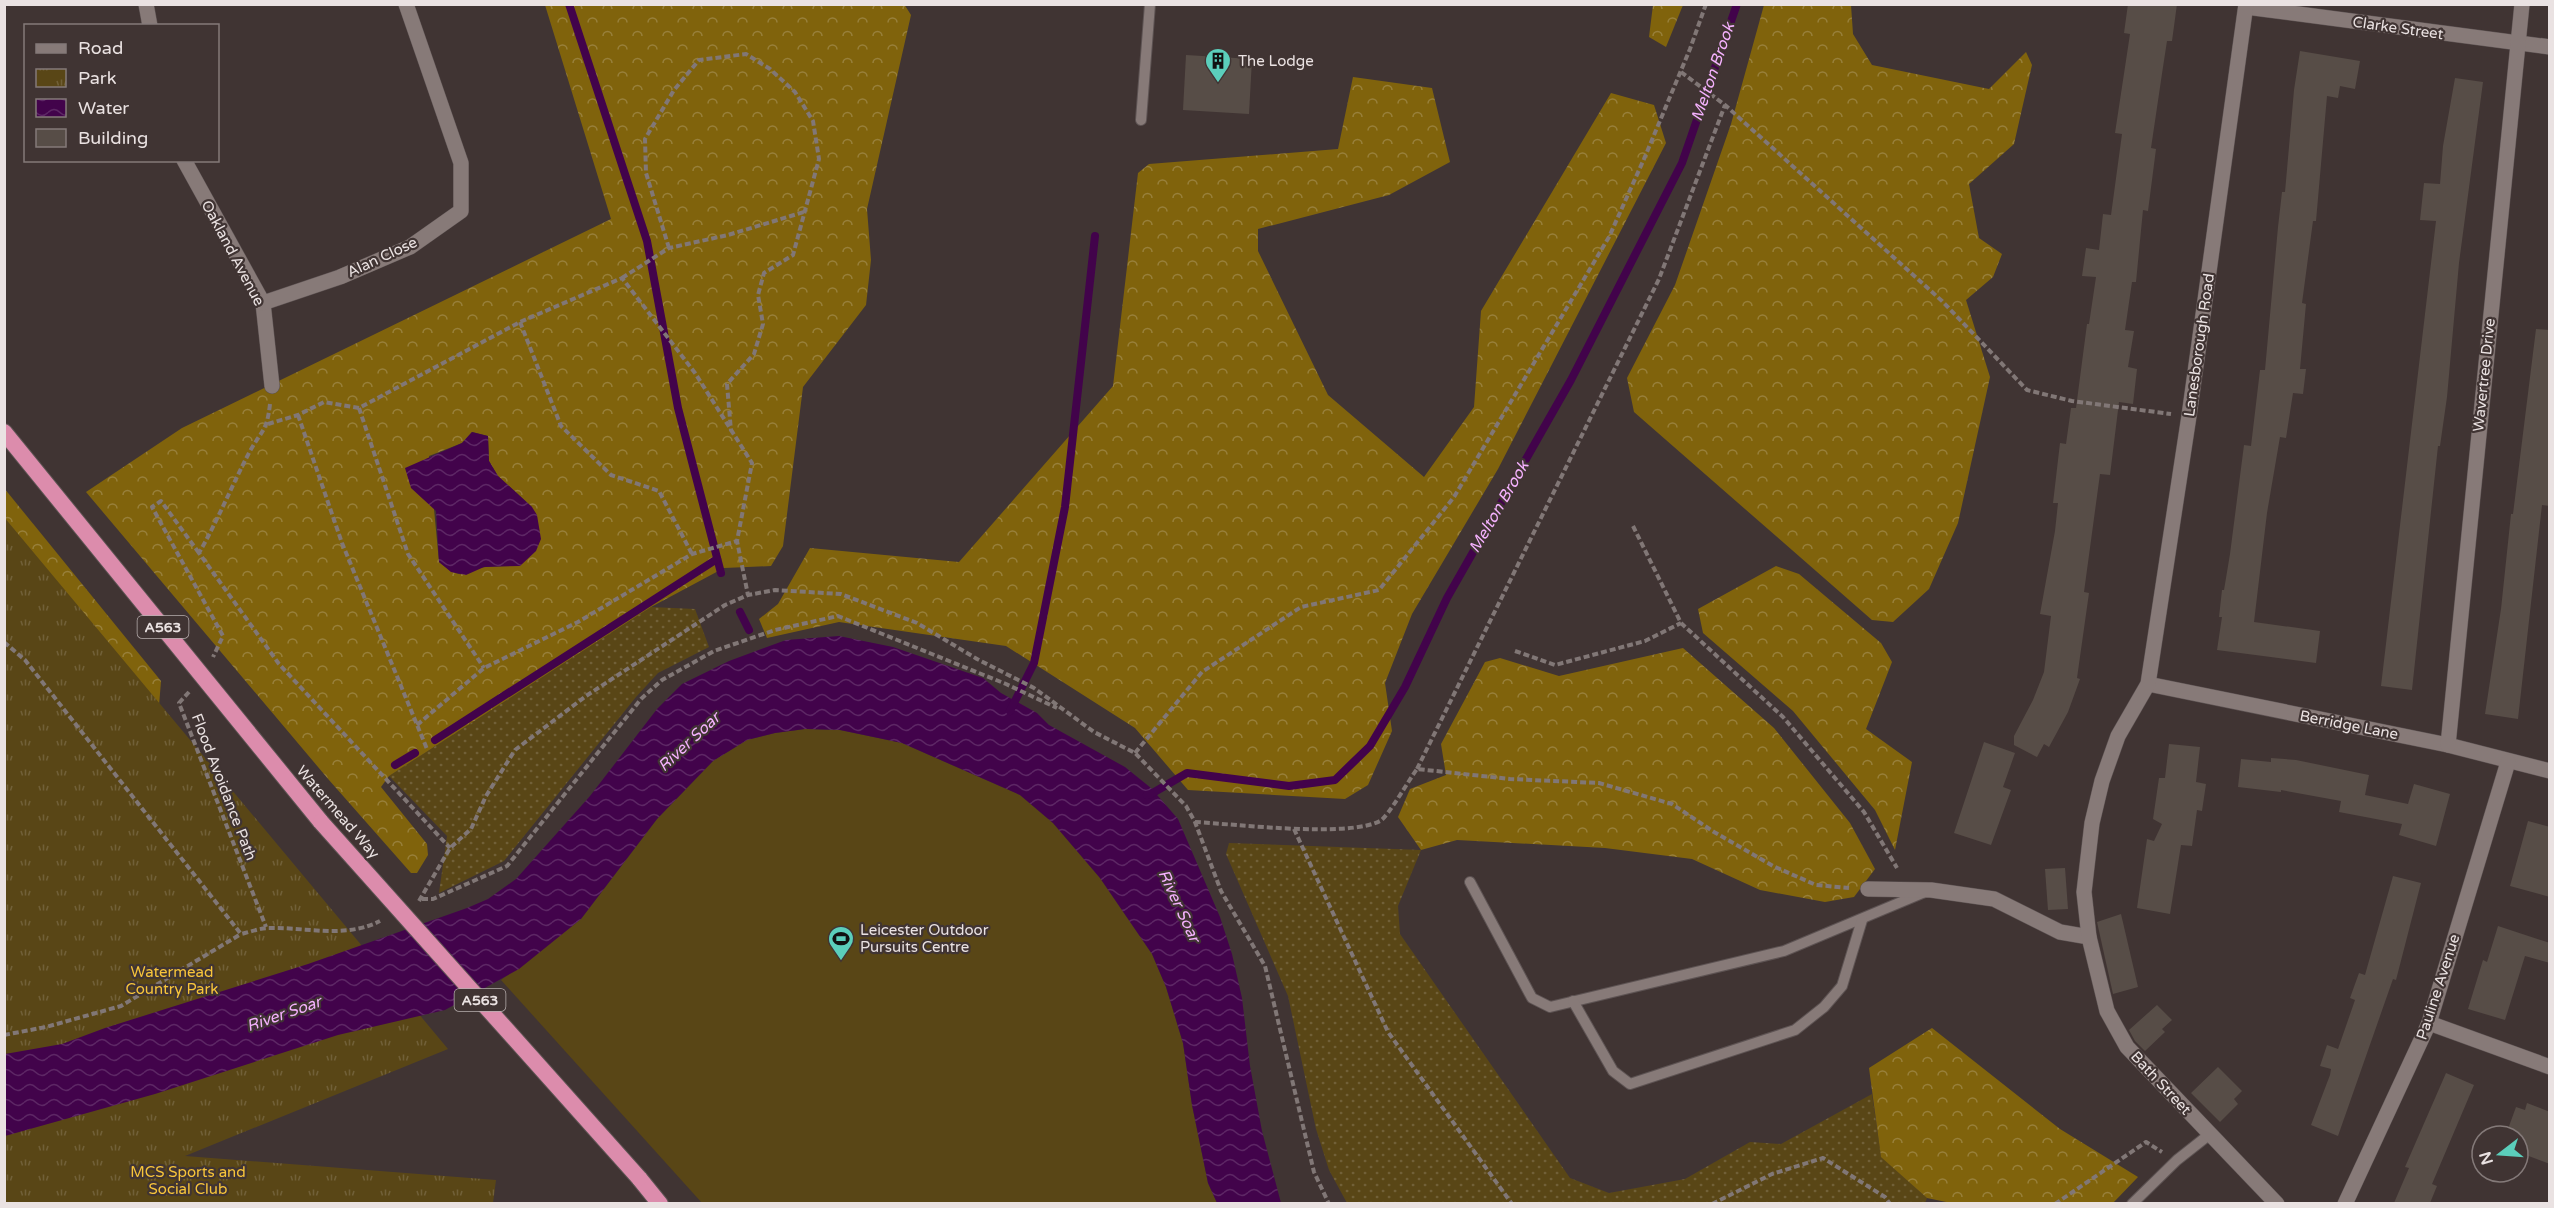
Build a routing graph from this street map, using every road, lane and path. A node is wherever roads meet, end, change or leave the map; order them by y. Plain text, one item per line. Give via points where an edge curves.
1 (146, 4) edge
2 (406, 4) edge
3 (1150, 4) edge
4 (1706, 4) edge
5 (2522, 4) edge
6 (2246, 6) edge
7 (150, 24) edge
8 (2517, 44) junction
9 (2550, 47) edge
10 (1681, 72) junction
11 (1725, 105) junction
12 (1141, 120) dead end
13 (185, 162) edge
14 (805, 212) junction
15 (669, 248) junction
16 (622, 278) junction
17 (263, 303) junction
18 (520, 322) junction
19 (272, 386) joint
20 (359, 408) junction
21 (298, 415) junction
22 (2189, 416) junction
23 (268, 424) junction
24 (4, 432) edge
25 (732, 435) junction
26 (1633, 526) dead end
27 (737, 541) junction
28 (199, 553) junction
29 (692, 554) junction
30 (748, 595) junction
31 (1681, 623) junction
32 (4, 642) edge
33 (1515, 651) dead end
34 (484, 668) junction
35 (203, 677) junction
36 (2148, 684) junction
37 (1069, 713) junction
38 (417, 725) junction
39 (2448, 745) junction
40 (427, 749) dead end
41 (1135, 753) junction
42 (2508, 762) junction
43 (1416, 769) junction
44 (2550, 771) edge
45 (1195, 822) junction
46 (1294, 829) junction
47 (450, 848) junction
48 (1470, 882) dead end
49 (1868, 889) joint
50 (1909, 890) junction
51 (1931, 890) junction
52 (422, 899) junction
53 (412, 904) dead end
54 (386, 918) dead end
55 (1862, 920) junction
56 (266, 927) junction
57 (241, 934) junction
58 (2089, 937) junction
59 (1573, 1001) junction
60 (2429, 1023) junction
61 (4, 1035) edge
62 (2550, 1067) edge
63 (2210, 1134) junction
64 (2177, 1160) junction
65 (660, 1203) edge
66 (1329, 1203) edge
67 (1512, 1203) edge
68 (1712, 1203) edge
69 (1890, 1203) edge
70 (2055, 1203) edge
71 (2133, 1203) edge
72 (2277, 1203) edge
73 (2345, 1203) edge

1 - 7 street
2 - 17 street, Alan Close via 461,163 461,211 410,247 340,277
3 - 12 lane
4 - 10 path
5 - 8 street, Wavertree Drive
6 - 8 street, Clarke Street
6 - 22 street, Lanesborough Road
8 - 9 street, Clarke Street
8 - 39 street, Wavertree Drive
10 - 11 path
10 - 41 path via 1609,237 1454,497 1379,590 1301,607 1212,665
11 - 22 path via 1942,301 2027,390 2072,401
11 - 43 path via 1659,279
13 - 17 street, Oakland Avenue
14 - 15 path
14 - 15 path via 819,159 813,121 795,92 746,54 699,60 674,90 645,139 646,173
14 - 25 path via 793,255 764,273 758,295 763,324 754,354 727,384
15 - 16 path
16 - 18 path
16 - 25 path via 695,373
17 - 19 street, Oakland Avenue
18 - 20 path
18 - 29 path via 561,426 611,475 659,491
19 - 23 path
20 - 21 path via 324,402
20 - 34 path via 408,554
21 - 23 path
21 - 38 path via 342,543
22 - 36 street, Lanesborough Road
23 - 28 path
24 - 35 highway, Watermead Way / A563
25 - 27 path via 752,463
26 - 31 path
27 - 29 path
27 - 30 path
28 - 35 path, Flood Avoidance Path via 161,501 152,507 224,636
28 - 47 path via 279,664
29 - 34 path via 578,622
30 - 37 path via 775,590 841,594 918,623 1034,688
30 - 47 path via 725,605 596,689 514,750 471,829
31 - 33 path via 1645,640 1555,665
31 - 50 path via 1783,717 1864,812
32 - 57 path via 25,660
34 - 38 path
35 - 56 path, Flood Avoidance Path via 178,703
35 - 65 highway, Watermead Way / A563, bridge via 321,822
36 - 39 street, Berridge Lane
36 - 58 street, Bath Street via 2118,736 2092,823 2084,892
37 - 41 path via 1094,732
37 - 52 path via 838,616 775,630 714,651 662,680 641,699 507,866 433,899
38 - 40 path
39 - 42 street, Berridge Lane
41 - 45 path via 1186,806
42 - 44 street, Berridge Lane
42 - 60 street, Pauline Avenue
43 - 46 path via 1382,821 1359,828
43 - 49 path via 1599,783 1672,804 1773,866 1816,885
45 - 46 path
45 - 66 path via 1221,891 1265,966 1314,1172
46 - 67 path via 1388,1032
47 - 52 path
48 - 59 lane via 1532,998 1550,1007
49 - 50 street
50 - 51 street
51 - 55 lane
51 - 58 street via 1994,899 2060,932
52 - 53 path
54 - 56 path via 367,928 333,932
55 - 59 lane via 1784,951
55 - 59 lane via 1842,986 1824,1007 1795,1030 1630,1084 1613,1071
56 - 57 path
57 - 61 path via 121,1006
58 - 63 street, Bath Street via 2107,1011 2127,1047
60 - 62 street
60 - 73 street, Pauline Avenue
63 - 64 lane
63 - 72 street, Bath Street
64 - 70 path via 2146,1142
64 - 71 lane
68 - 69 path via 1772,1174 1823,1158

